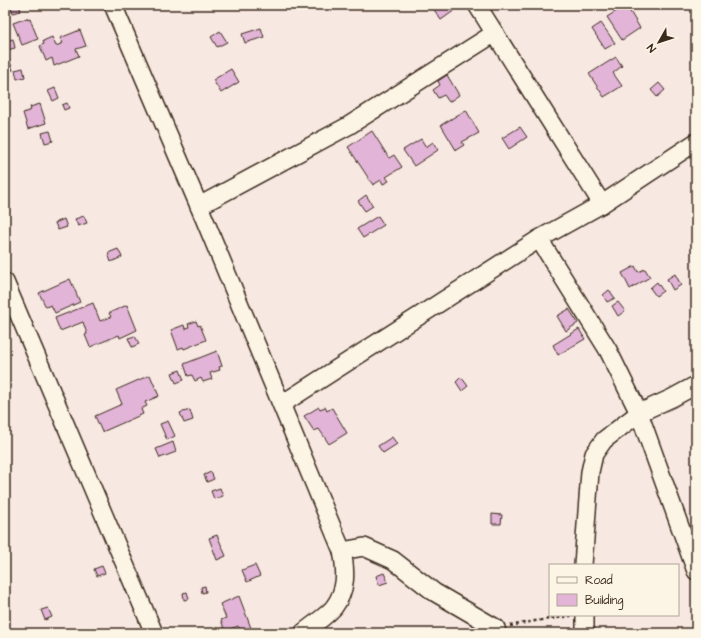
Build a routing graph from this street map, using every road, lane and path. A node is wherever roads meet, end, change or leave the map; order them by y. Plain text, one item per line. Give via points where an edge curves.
1 (113, 5) edge
2 (477, 5) edge
3 (495, 33) junction
4 (696, 142) edge
5 (602, 204) junction
6 (199, 206) junction
7 (539, 239) junction
8 (5, 282) edge
9 (696, 385) edge
10 (282, 404) junction
11 (639, 413) junction
12 (342, 551) junction
13 (583, 564) edge
14 (696, 571) edge
15 (570, 616) edge
16 (585, 616) edge
17 (497, 631) edge
18 (154, 633) edge
19 (303, 633) edge
20 (585, 633) edge

1 - 6 street
2 - 3 street
3 - 5 street
3 - 6 street via 348,126
4 - 5 street
5 - 7 street
6 - 10 street
7 - 10 street
7 - 11 street via 608,350
8 - 18 street
9 - 11 street
10 - 12 street
11 - 13 street via 604,440 594,454 590,472
11 - 14 street
12 - 17 street via 364,547 393,560 434,592
12 - 19 street via 346,570 344,588 334,608
15 - 17 path via 535,621
16 - 20 street

